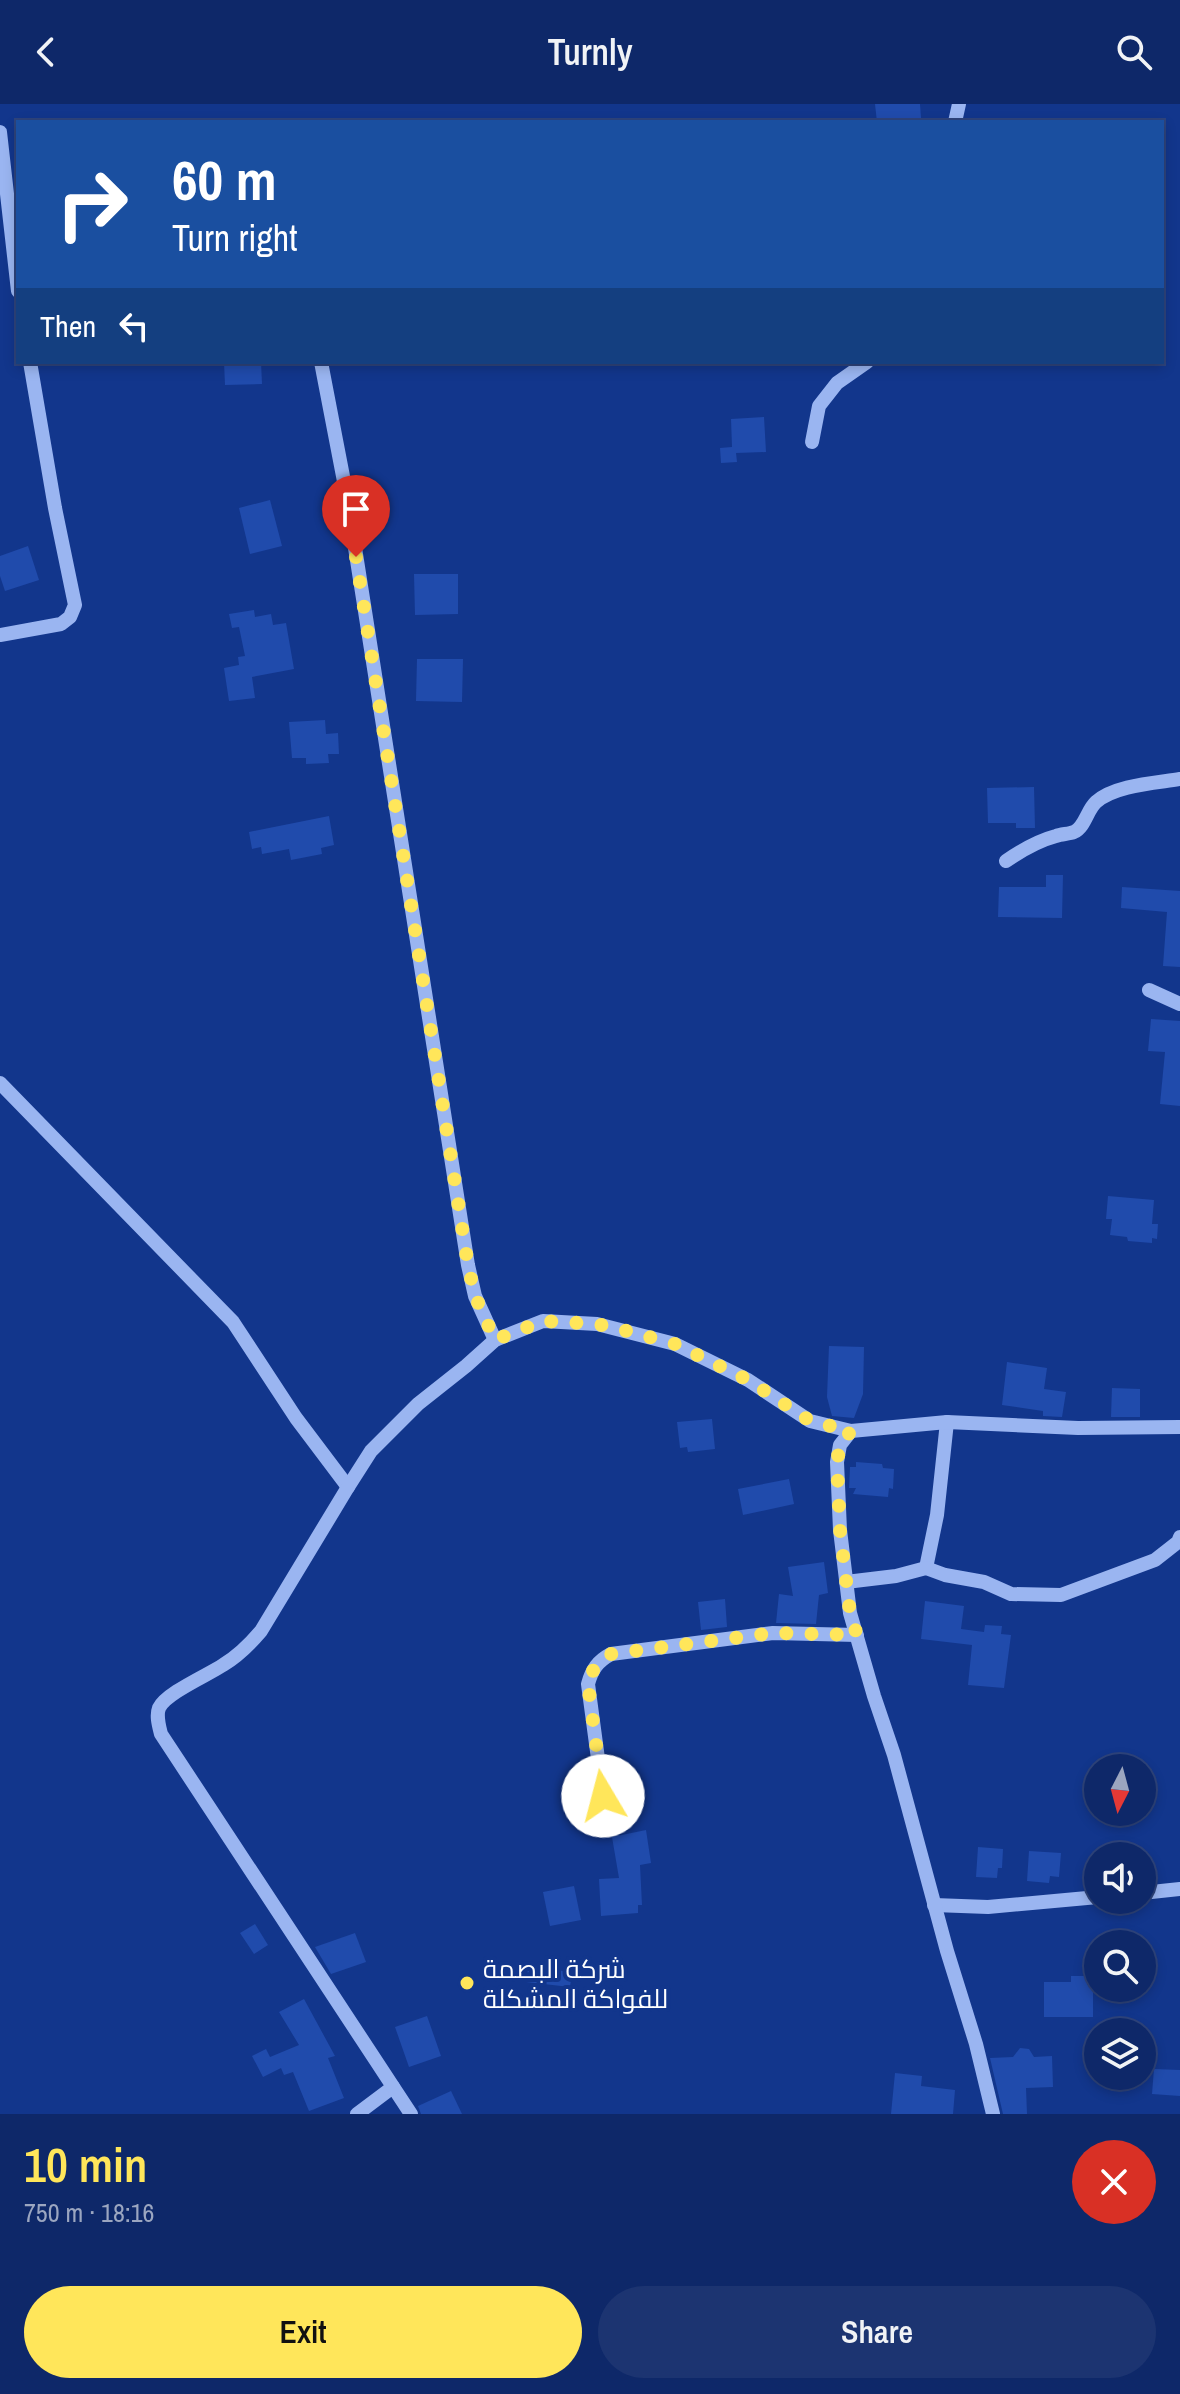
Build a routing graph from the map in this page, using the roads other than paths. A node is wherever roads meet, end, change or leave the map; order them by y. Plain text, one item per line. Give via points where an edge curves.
1 (0, 132) edge
2 (16, 273) edge
3 (30, 364) edge
4 (321, 364) edge
5 (864, 364) edge
6 (812, 442) dead end
7 (0, 635) edge
8 (1180, 779) edge
9 (1006, 861) dead end
10 (1149, 990) dead end
11 (1180, 1004) edge
12 (0, 1083) edge
13 (495, 1340) junction
14 (947, 1422) junction
15 (851, 1431) junction
16 (1180, 1431) edge
17 (348, 1487) junction
18 (1180, 1537) edge
19 (926, 1568) junction
20 (846, 1582) junction
21 (857, 1635) junction
22 (607, 1826) dead end
23 (1180, 1889) edge
24 (1156, 1892) edge
25 (1084, 1898) edge
26 (934, 1905) junction
27 (393, 2087) junction
28 (357, 2114) edge
29 (411, 2114) edge
30 (993, 2114) edge

1 - 2 street
3 - 7 street via 75,605 61,624
4 - 13 street via 468,1265
5 - 6 street via 837,383 819,406
8 - 9 street via 1107,795 1095,802 1081,827 1026,847
10 - 11 street
12 - 17 street via 233,1322
13 - 15 street via 543,1321 610,1327 675,1344 748,1380 810,1421
13 - 17 street via 418,1404 371,1451
14 - 15 street
14 - 16 street
14 - 19 street
15 - 20 street via 840,1445 837,1462
17 - 27 street via 261,1631 247,1648 166,1699 158,1720 161,1734
18 - 19 street via 1155,1560 1061,1595 1011,1594
19 - 20 street
20 - 21 street
21 - 22 street via 773,1633 602,1659 588,1684
21 - 26 street
23 - 24 street
25 - 26 street via 988,1907
26 - 30 street
27 - 28 street
27 - 29 street

